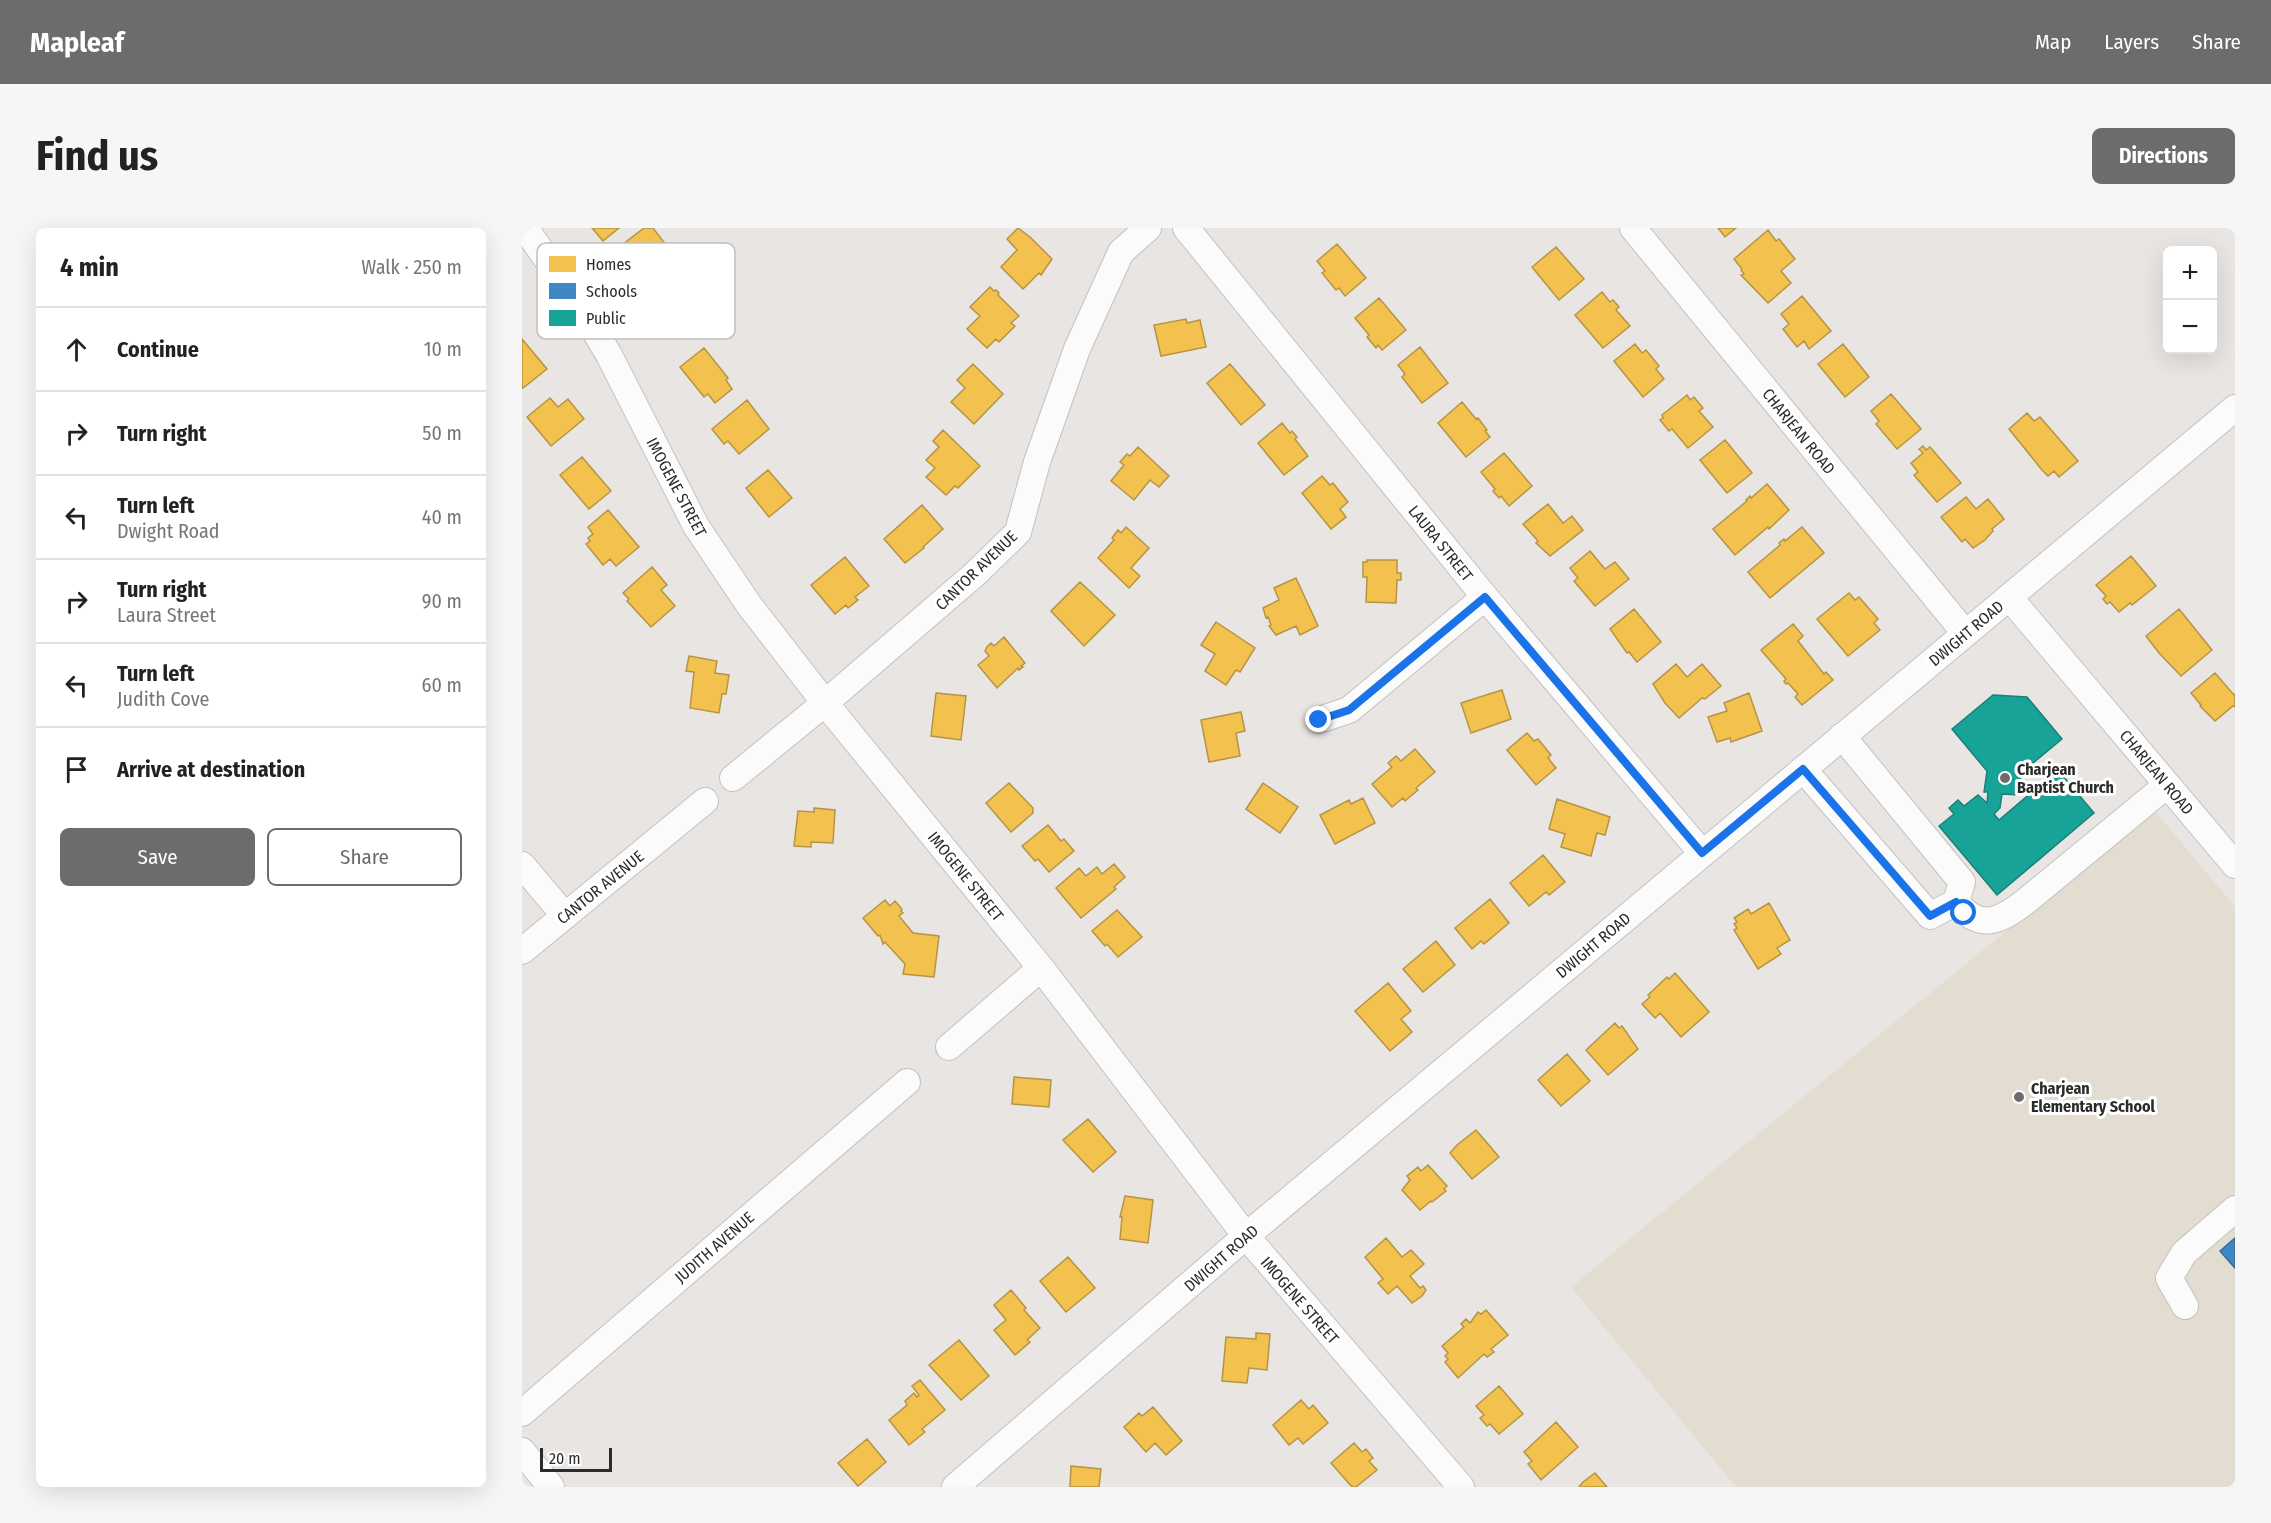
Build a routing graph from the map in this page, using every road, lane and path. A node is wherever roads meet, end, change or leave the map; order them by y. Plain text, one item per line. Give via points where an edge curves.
1 (525, 228) edge
2 (1148, 228) edge
3 (1186, 228) edge
4 (1633, 228) edge
5 (537, 244) edge
6 (599, 339) edge
7 (2235, 408) edge
8 (1485, 597) junction
9 (2009, 597) junction
10 (1965, 633) junction
11 (825, 703) junction
12 (1319, 720) dead end
13 (1842, 736) junction
14 (1803, 769) junction
15 (734, 778) dead end
16 (2167, 785) junction
17 (705, 801) dead end
18 (1702, 853) junction
19 (522, 865) edge
20 (2235, 865) edge
21 (1956, 902) junction
22 (565, 916) junction
23 (522, 951) edge
24 (1041, 968) junction
25 (949, 1047) dead end
26 (907, 1082) dead end
27 (2235, 1209) edge
28 (1246, 1236) junction
29 (2185, 1306) dead end
30 (522, 1413) edge
31 (522, 1451) edge
32 (551, 1487) edge
33 (955, 1487) edge
34 (1461, 1487) edge

1 - 5 street, IMOGENE STREET
2 - 11 street, CANTOR AVENUE via 1121,252 1077,349 1037,462 1018,532
3 - 8 street, LAURA STREET
4 - 10 street, CHARJEAN ROAD
6 - 11 street, IMOGENE STREET via 696,526 748,605
7 - 9 street, DWIGHT ROAD
8 - 12 street via 1349,710
8 - 18 street, LAURA STREET
9 - 10 street, DWIGHT ROAD
9 - 16 street, CHARJEAN ROAD
10 - 13 street, DWIGHT ROAD
11 - 15 street, CANTOR AVENUE
11 - 24 street, IMOGENE STREET
13 - 14 street, DWIGHT ROAD
13 - 21 street via 1962,882
14 - 18 street, DWIGHT ROAD
14 - 21 street via 1930,916
16 - 20 street, CHARJEAN ROAD
16 - 21 street via 2006,917 1995,921 1978,918 1964,913
17 - 22 street, CANTOR AVENUE
18 - 28 street, DWIGHT ROAD
19 - 22 street
22 - 23 street, CANTOR AVENUE
24 - 25 street
24 - 28 street, IMOGENE STREET
26 - 30 street, JUDITH AVENUE
27 - 29 street via 2184,1253 2169,1278
28 - 33 street, DWIGHT ROAD
28 - 34 street, IMOGENE STREET
31 - 32 street

